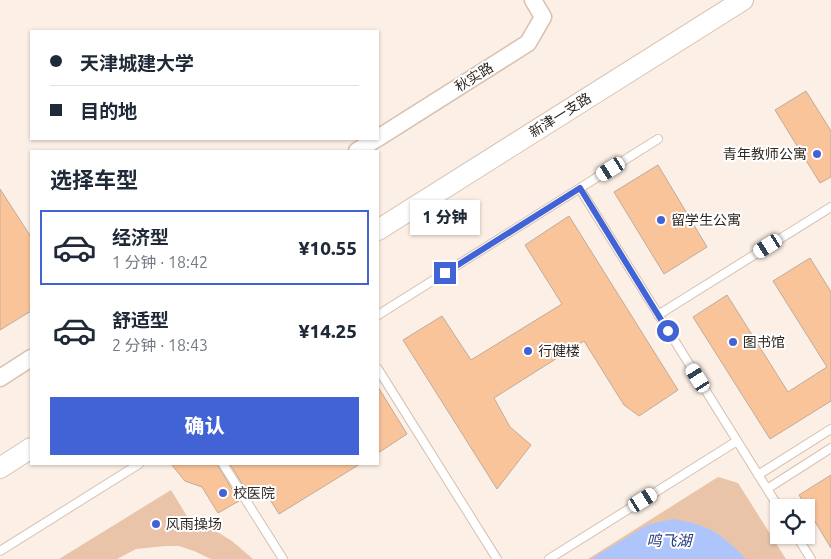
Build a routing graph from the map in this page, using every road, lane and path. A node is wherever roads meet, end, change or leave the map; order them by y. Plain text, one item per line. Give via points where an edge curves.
1 (533, 0) edge
2 (743, 0) edge
3 (379, 137) edge
4 (658, 139) dead end
5 (374, 140) edge
6 (359, 150) edge
7 (580, 188) junction
8 (831, 207) edge
9 (379, 229) edge
10 (379, 314) edge
11 (658, 315) junction
12 (30, 359) edge
13 (379, 371) edge
14 (0, 378) edge
15 (831, 429) edge
16 (737, 441) junction
17 (831, 448) edge
18 (30, 449) edge
19 (137, 465) edge
20 (224, 465) edge
21 (0, 468) edge
22 (758, 476) junction
23 (767, 489) junction
24 (773, 499) edge
25 (802, 544) edge
26 (0, 551) edge
27 (284, 559) edge
28 (497, 559) edge
29 (549, 559) edge
30 (811, 559) edge

1 - 3 street, 秋实路 via 544,17 528,42
2 - 9 street, 新津一支路
4 - 7 lane
5 - 6 street, 秋实路
7 - 10 lane
7 - 11 lane
8 - 11 lane
11 - 16 lane
12 - 14 street
13 - 28 lane
15 - 22 lane
16 - 22 lane
16 - 29 lane
17 - 23 lane
18 - 21 street
19 - 26 lane
20 - 27 lane
22 - 23 lane
23 - 24 lane
25 - 30 lane

